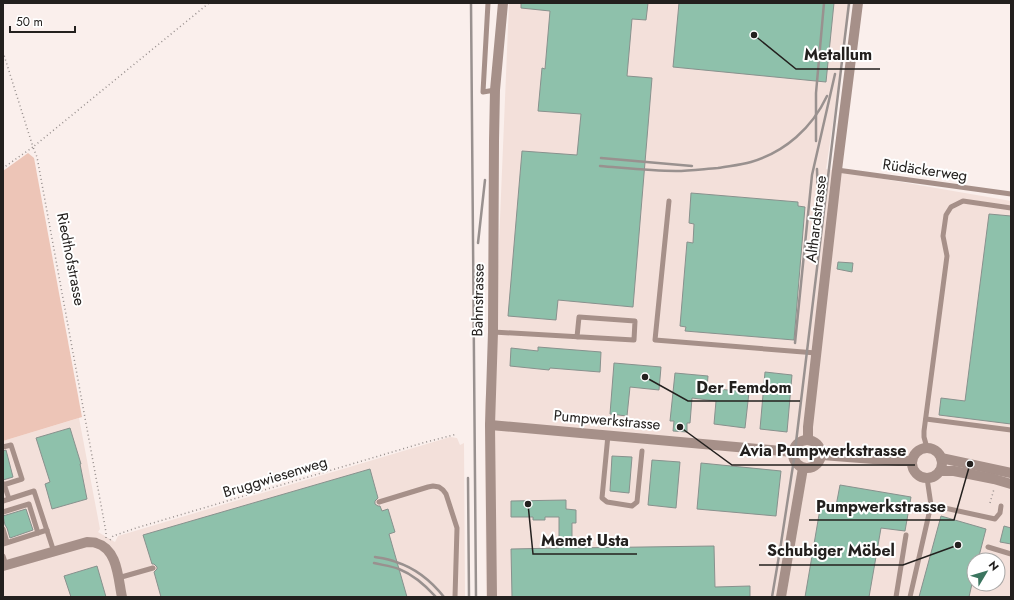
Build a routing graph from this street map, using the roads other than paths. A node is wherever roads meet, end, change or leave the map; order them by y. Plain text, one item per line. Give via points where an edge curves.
1 (488, 3) edge
2 (503, 3) edge
3 (858, 3) edge
4 (495, 90) junction
5 (837, 170) junction
6 (1011, 194) edge
7 (669, 201) dead end
8 (1011, 208) edge
9 (493, 332) junction
10 (577, 337) junction
11 (816, 353) junction
12 (926, 419) junction
13 (490, 425) junction
14 (1011, 430) edge
15 (608, 435) junction
16 (808, 440) junction
17 (3, 447) edge
18 (927, 448) junction
19 (642, 451) dead end
20 (793, 452) junction
21 (822, 455) junction
22 (941, 458) junction
23 (912, 461) junction
24 (803, 468) junction
25 (940, 471) junction
26 (1011, 472) edge
27 (928, 478) junction
28 (3, 484) edge
29 (1011, 484) edge
30 (6, 500) edge
31 (379, 502) dead end
32 (931, 505) junction
33 (1001, 506) dead end
34 (3, 512) edge
35 (3, 528) edge
36 (47, 530) junction
37 (38, 533) junction
38 (906, 535) dead end
39 (5, 543) edge
40 (988, 547) dead end
41 (54, 552) junction
42 (1011, 554) edge
43 (4, 562) edge
44 (153, 568) dead end
45 (118, 578) junction
46 (122, 597) edge
47 (455, 597) edge
48 (492, 597) edge
49 (781, 597) edge
50 (896, 597) edge
51 (910, 597) edge

1 - 4 lane via 483,92
2 - 4 street, Bahnstrasse
3 - 5 street, Althardstrasse
4 - 9 street, Bahnstrasse
5 - 6 lane, Rüdäckerweg
5 - 11 street, Althardstrasse
7 - 11 lane via 655,340
8 - 12 lane via 963,201 951,207 946,215 943,236 947,256
9 - 10 lane
9 - 13 street, Bahnstrasse
10 - 10 lane via 634,340 635,321 578,318
11 - 16 street, Althardstrasse
12 - 14 lane
12 - 18 lane via 924,437
13 - 15 street, Pumpwerkstrasse
13 - 48 street, Bahnstrasse
15 - 19 lane via 602,498 607,502 632,506 637,502
15 - 20 street, Pumpwerkstrasse
16 - 20 street via 798,443
16 - 21 street via 816,443
17 - 28 lane via 11,445 22,479
18 - 22 street via 936,451
18 - 23 street via 917,452
20 - 24 street via 796,463
21 - 23 street
21 - 24 street via 816,466
22 - 25 street
22 - 26 street
23 - 27 street via 915,471
24 - 49 street
25 - 27 street
25 - 29 street via 954,471
27 - 32 lane
28 - 30 lane
30 - 36 lane via 34,491
31 - 47 lane via 433,486 443,490 449,499 457,528
32 - 33 lane via 995,519 1000,513
32 - 51 lane
34 - 37 lane via 29,504
35 - 39 lane
36 - 37 lane
36 - 41 lane
37 - 39 lane
38 - 50 lane
40 - 42 lane
41 - 43 street
41 - 45 street via 87,542 97,543 113,558
44 - 45 lane
45 - 46 street

